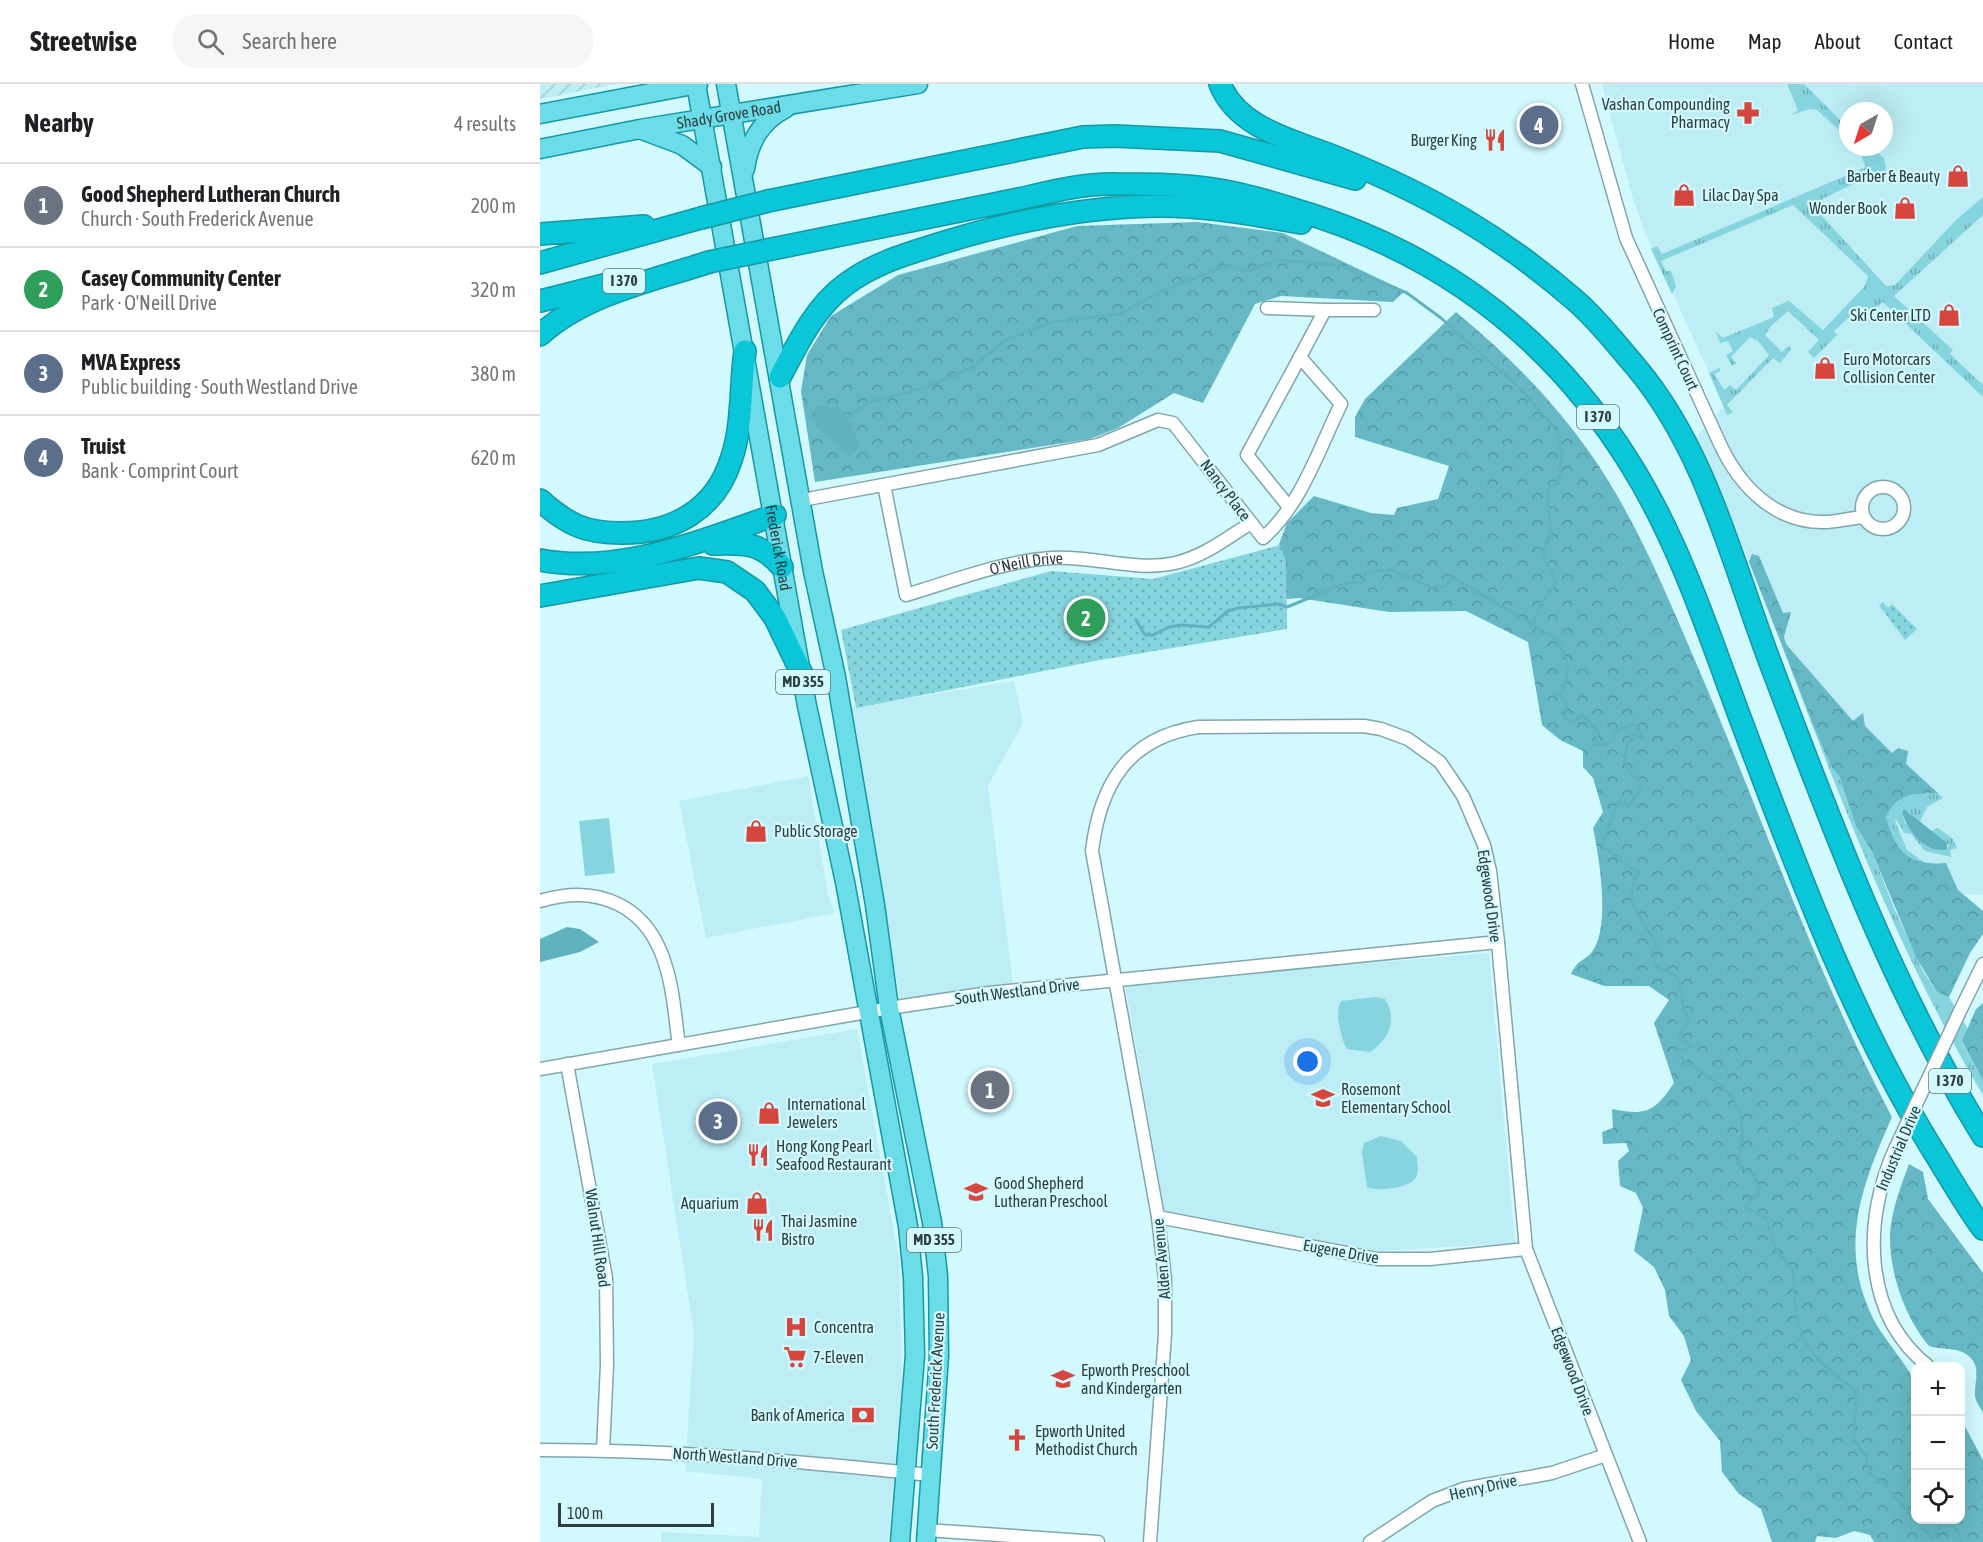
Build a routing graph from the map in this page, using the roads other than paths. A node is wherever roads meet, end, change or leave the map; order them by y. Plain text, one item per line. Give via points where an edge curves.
1 (697, 84) edge
2 (726, 84) edge
3 (918, 84) edge
4 (1220, 84) edge
5 (1582, 84) edge
6 (657, 88) edge
7 (794, 105) junction
8 (540, 114) edge
9 (732, 115) junction
10 (703, 119) junction
11 (640, 129) junction
12 (540, 149) edge
13 (712, 167) junction
14 (743, 179) junction
15 (694, 220) junction
16 (540, 234) edge
17 (1369, 235) junction
18 (709, 262) junction
19 (540, 263) edge
20 (540, 301) edge
21 (1267, 308) dead end
22 (1325, 310) junction
23 (1374, 310) dead end
24 (540, 335) edge
25 (746, 351) junction
26 (1300, 357) junction
27 (780, 377) junction
28 (884, 485) junction
29 (540, 500) edge
30 (802, 500) junction
31 (1290, 507) junction
32 (775, 515) junction
33 (1864, 517) dead end
34 (1251, 523) junction
35 (691, 544) junction
36 (540, 560) edge
37 (782, 567) junction
38 (1744, 594) junction
39 (540, 596) edge
40 (802, 674) junction
41 (540, 901) edge
42 (1498, 942) junction
43 (1983, 964) edge
44 (1113, 979) junction
45 (889, 1008) junction
46 (869, 1011) junction
47 (680, 1045) junction
48 (567, 1064) junction
49 (540, 1069) edge
50 (1983, 1136) edge
51 (1158, 1217) junction
52 (1983, 1229) edge
53 (1526, 1249) junction
54 (1924, 1362) edge
55 (540, 1450) edge
56 (603, 1450) junction
57 (1606, 1455) junction
58 (904, 1472) junction
59 (930, 1475) junction
60 (927, 1536) edge
61 (900, 1542) edge
62 (1098, 1542) edge
63 (1150, 1542) edge
64 (1370, 1542) edge
65 (1640, 1542) edge

1 - 6 main road
1 - 10 main road, Frederick Road / MD 355
2 - 9 main road, Frederick Road / MD 355
3 - 7 main road, Shady Grove Road
4 - 38 highway via 1250,121 1412,188 1456,212 1503,243 1579,303 1638,370 1675,422 1713,499
5 - 33 street, Comprint Court via 1626,238 1737,476 1757,497 1789,514 1827,522
6 - 8 main road
7 - 9 main road, Shady Grove Road
7 - 14 main road via 774,115 758,130 747,150
9 - 10 main road, Shady Grove Road
9 - 14 main road, Frederick Road / MD 355
10 - 11 main road, Shady Grove Road
10 - 13 main road, Frederick Road / MD 355
11 - 12 main road, Shady Grove Road
11 - 13 main road via 682,145
13 - 25 main road, Frederick Road / MD 355
14 - 27 main road, Frederick Road / MD 355
15 - 16 highway
15 - 19 highway, I 370
15 - 38 highway, I 370, bridge via 768,201 1083,137 1220,141 1344,174 1450,221 1542,287 1587,330 1672,440
17 - 18 highway, I 370, bridge via 1331,220 1214,189 1089,185
17 - 27 highway via 1247,214 1158,206 1094,209 1006,224 890,259 845,285 819,311
17 - 52 highway, I 370 via 1425,262 1512,324 1596,414 1631,465 1659,515 1709,632 1800,873 1879,1053 1918,1128
18 - 20 highway, I 370
18 - 24 highway via 610,295 553,323
21 - 22 street
22 - 23 street
22 - 26 street
25 - 29 highway via 731,460 716,493 701,509 670,527 644,533 600,533 578,526
25 - 32 main road, Frederick Road / MD 355
26 - 31 street, Nancy Place via 1341,404
26 - 31 street via 1247,455
27 - 30 main road, Frederick Road / MD 355
28 - 30 street
28 - 34 street, Nancy Place via 1098,445 1158,420 1173,423
28 - 34 street, O'Neill Drive via 906,594 1025,561 1054,558 1173,563 1196,556
30 - 32 main road
30 - 45 main road, Frederick Road / MD 355 via 874,898
31 - 34 street, Nancy Place via 1263,538
32 - 35 highway
32 - 37 main road, Frederick Road / MD 355
35 - 36 highway via 592,564
35 - 37 highway via 735,543 762,548
37 - 40 main road, Frederick Road / MD 355
38 - 50 highway, I 370 via 1827,814 1875,926 1926,1037
39 - 40 highway via 699,568 727,572 755,591 775,618
40 - 46 main road, Frederick Road / MD 355
41 - 47 street via 563,894 586,894 610,900 648,927 667,967
42 - 44 street, South Westland Drive
42 - 44 street, Edgewood Drive via 1484,845 1450,775 1428,752 1408,739 1364,726 1198,727 1166,735 1124,764 1105,793 1096,819 1092,851
42 - 53 street, Edgewood Drive
43 - 54 street, Industrial Drive, bridge via 1895,1149 1875,1205 1873,1257 1878,1286 1896,1328
44 - 45 street, South Westland Drive
44 - 51 street, Alden Avenue
45 - 46 street, South Westland Drive
45 - 59 main road, South Frederick Avenue / MD 355 via 932,1222 938,1276 939,1356
46 - 47 street, South Westland Drive
46 - 58 main road, South Frederick Avenue / MD 355 via 914,1277 915,1355
47 - 48 street, South Westland Drive
48 - 49 street, South Westland Drive
48 - 56 street, Walnut Hill Road via 606,1278
51 - 53 street, Eugene Drive via 1378,1258 1430,1258
51 - 63 street, Alden Avenue via 1165,1279 1165,1334
53 - 57 street, Edgewood Drive
55 - 56 street, North Westland Drive
56 - 58 street, North Westland Drive via 699,1454
57 - 64 street, Henry Drive via 1552,1473 1463,1489 1432,1501
57 - 65 street, Edgewood Drive
58 - 59 street, North Westland Drive
58 - 61 main road, South Frederick Avenue / MD 355
59 - 60 main road, South Frederick Avenue / MD 355
60 - 62 street

